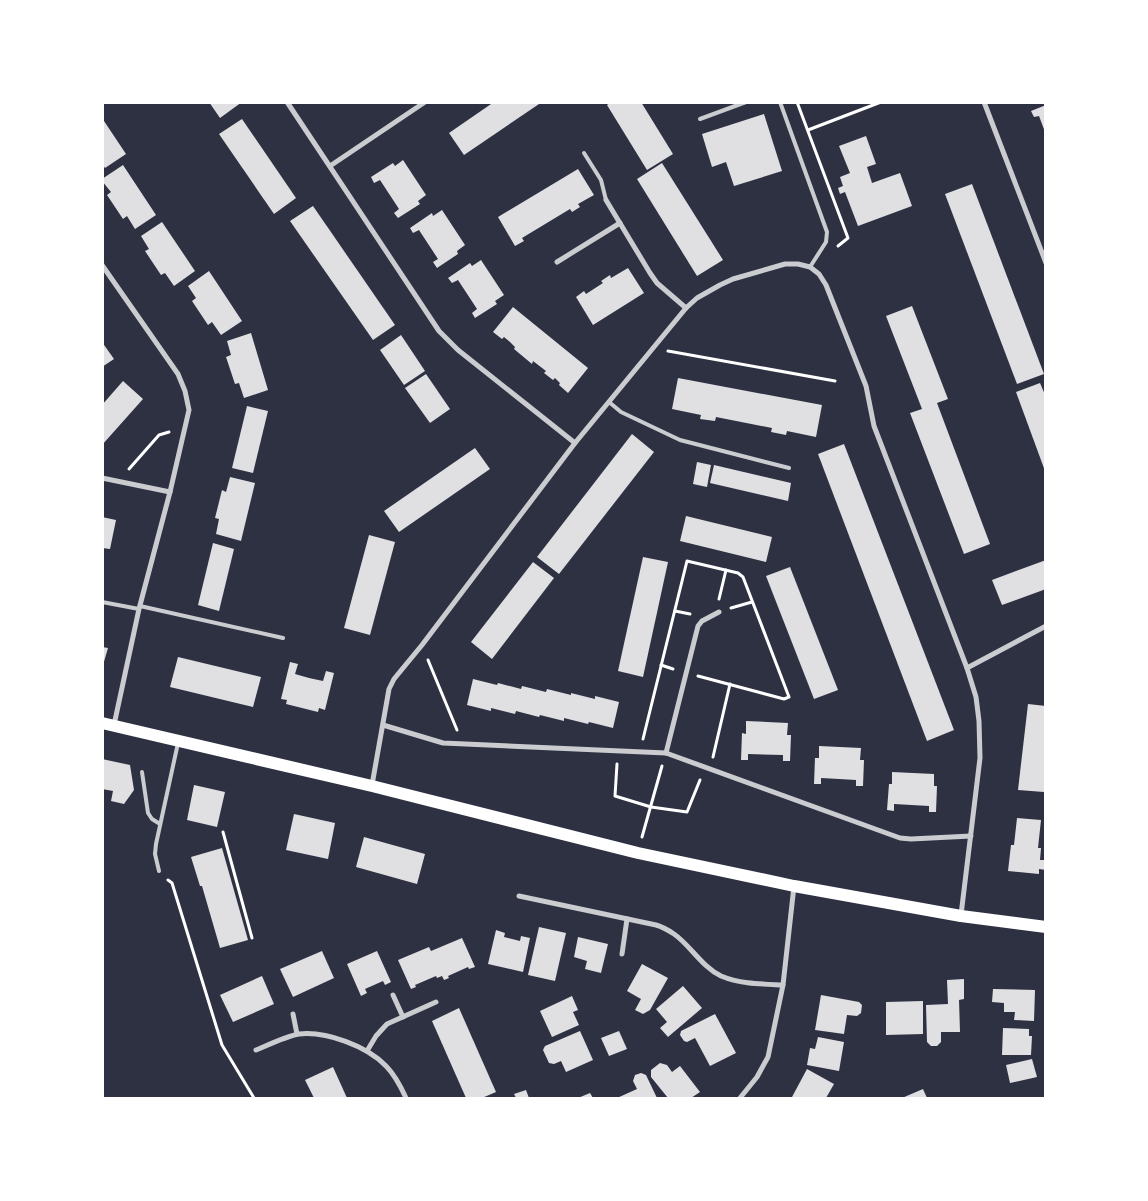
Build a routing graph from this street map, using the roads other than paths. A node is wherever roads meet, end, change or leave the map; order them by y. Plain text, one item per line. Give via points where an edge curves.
1 (287, 102) edge
2 (425, 102) edge
3 (746, 102) edge
4 (780, 102) edge
5 (984, 102) edge
6 (700, 119) dead end
7 (584, 153) dead end
8 (330, 166) junction
9 (606, 200) joint
10 (620, 223) junction
11 (556, 262) dead end
12 (1046, 263) edge
13 (102, 265) edge
14 (810, 267) junction
15 (686, 308) junction
16 (609, 402) junction
17 (576, 444) junction
18 (789, 468) dead end
19 (102, 478) edge
20 (170, 492) junction
21 (102, 602) edge
22 (140, 607) junction
23 (717, 613) road end
24 (1046, 626) edge
25 (283, 638) dead end
26 (967, 668) junction
27 (108, 724) edge
28 (383, 725) junction
29 (179, 741) junction
30 (666, 753) junction
31 (142, 772) dead end
32 (372, 786) junction
33 (160, 824) junction
34 (971, 836) junction
35 (159, 871) road end
36 (794, 886) junction
37 (519, 896) dead end
38 (961, 916) junction
39 (627, 919) junction
40 (1046, 927) edge
41 (622, 954) dead end
42 (783, 985) junction
43 (393, 995) dead end
44 (436, 1002) dead end
45 (293, 1014) dead end
46 (403, 1017) junction
47 (297, 1034) junction
48 (256, 1050) dead end
49 (367, 1051) junction
50 (406, 1098) edge
51 (740, 1098) edge

1 - 8 street
2 - 8 street
3 - 6 lane
4 - 14 lane via 826,232 826,242
5 - 12 street
7 - 9 lane via 601,180
8 - 17 street via 439,331 458,350
9 - 10 street
10 - 11 street
10 - 15 street via 653,278
13 - 20 street via 178,374 185,391 189,410
14 - 15 street via 785,264 733,279 708,291
14 - 26 street via 826,285 856,359 866,386 874,426
15 - 16 street
16 - 17 street
16 - 18 lane via 621,412 680,440
17 - 28 street via 394,679
19 - 20 street
20 - 22 street
21 - 22 lane
22 - 25 lane
22 - 27 street
23 - 30 street via 698,626
24 - 26 street
26 - 34 street via 980,721 980,758
27 - 29 main road
28 - 30 street via 443,743
28 - 32 street
29 - 32 main road
29 - 33 lane
30 - 34 street via 900,838
31 - 33 lane via 148,813
32 - 36 main road via 638,853
33 - 35 lane via 155,854
34 - 38 street
36 - 38 main road
36 - 42 street
37 - 39 street
38 - 40 main road
39 - 41 street
39 - 42 street via 667,929 720,975 745,983
42 - 51 street via 768,1057
43 - 46 street
44 - 46 street
45 - 47 street
46 - 49 street via 387,1024
47 - 48 street
47 - 49 street via 312,1033 344,1040
49 - 50 street via 386,1066

